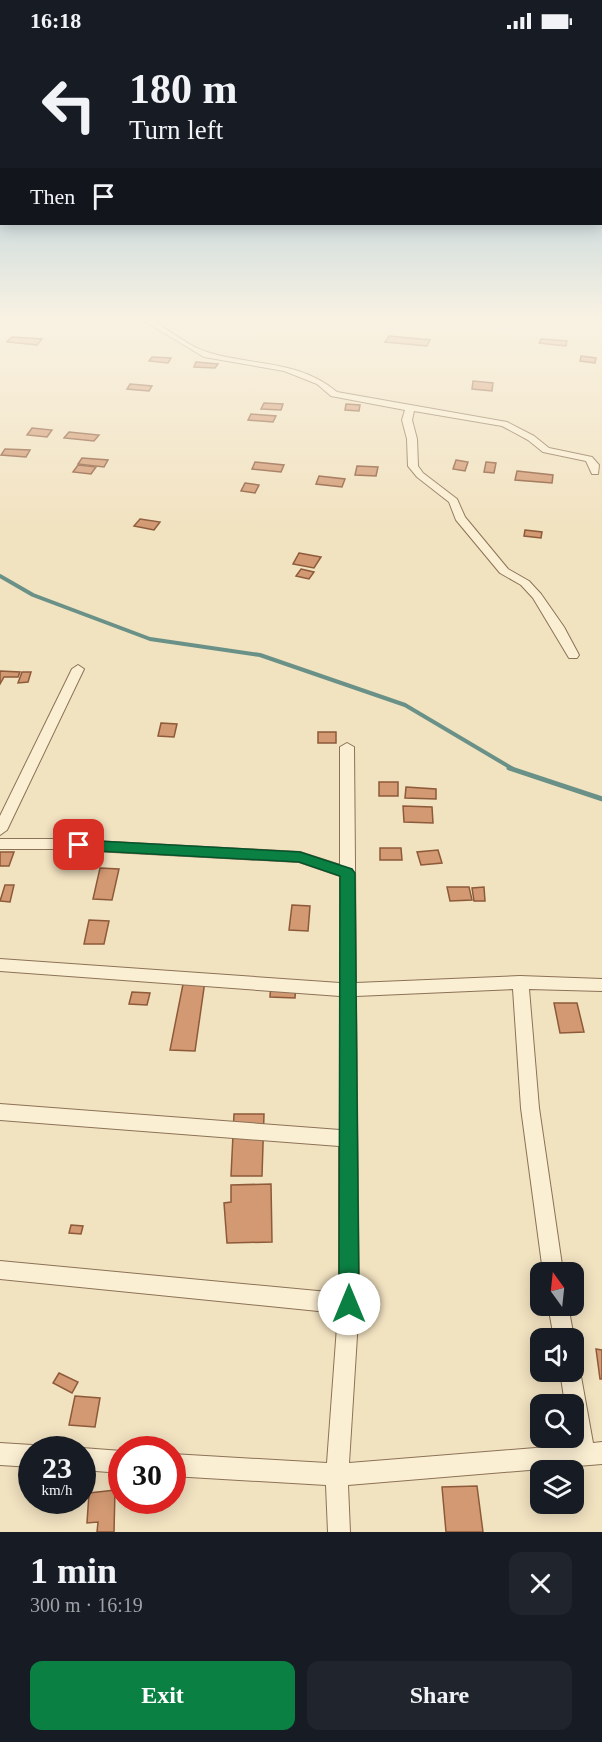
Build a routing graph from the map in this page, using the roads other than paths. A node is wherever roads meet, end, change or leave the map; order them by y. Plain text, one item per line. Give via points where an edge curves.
1 (330, 391) edge
2 (410, 409) junction
3 (596, 472) dead end
4 (573, 656) dead end
5 (78, 669) dead end
6 (347, 747) dead end
7 (0, 830) edge
8 (0, 844) edge
9 (347, 873) junction
10 (0, 965) edge
11 (520, 982) junction
12 (602, 985) edge
13 (348, 990) junction
14 (0, 1112) edge
15 (348, 1139) junction
16 (552, 1262) edge
17 (0, 1270) edge
18 (349, 1304) junction
19 (573, 1382) edge
20 (593, 1453) edge
21 (0, 1455) edge
22 (18, 1456) edge
23 (186, 1466) edge
24 (337, 1474) junction
25 (339, 1532) edge

1 - 2 street
2 - 3 street via 504,424 546,450 589,459
2 - 4 street via 407,420 413,466 453,501 460,518 504,571 537,596
5 - 7 street
6 - 9 street
8 - 9 street via 300,857
9 - 13 street
10 - 13 street
11 - 12 street
11 - 13 street
11 - 16 street via 530,1108
13 - 15 street
14 - 15 street
15 - 18 street
17 - 18 street
18 - 24 street
19 - 20 street
20 - 24 street
21 - 22 street
23 - 24 street
24 - 25 street

